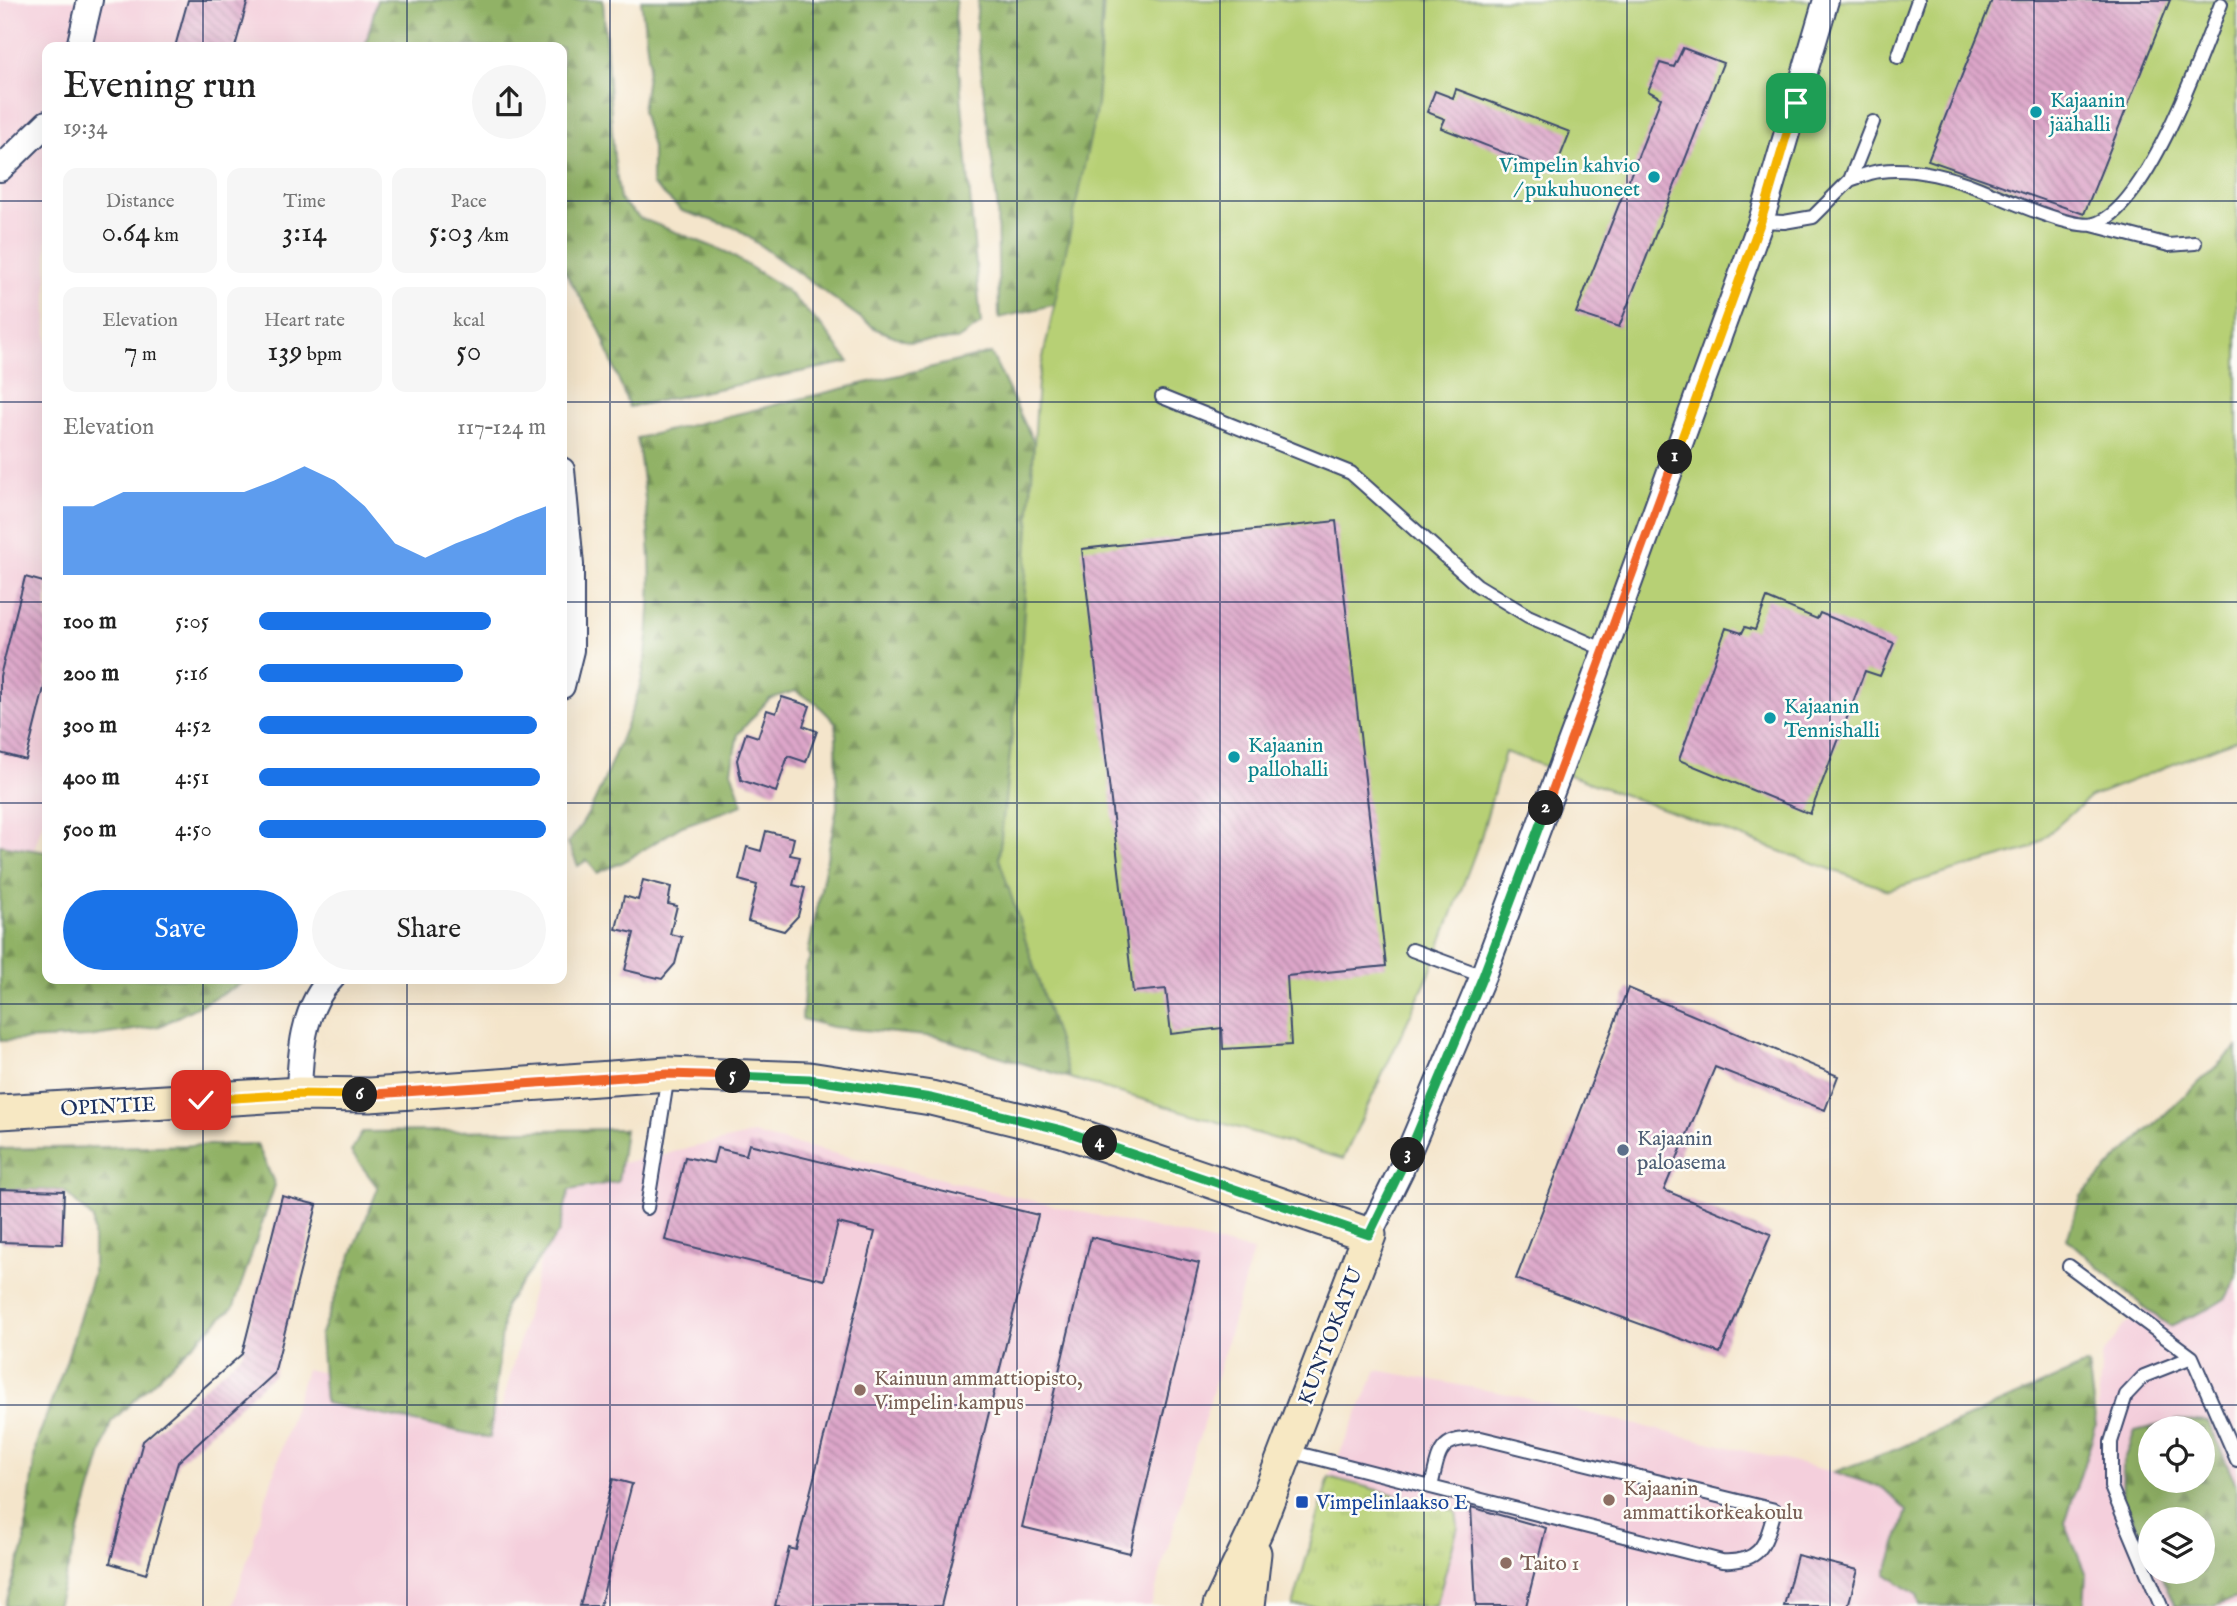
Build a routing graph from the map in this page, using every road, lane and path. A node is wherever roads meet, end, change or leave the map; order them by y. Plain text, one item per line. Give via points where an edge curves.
1 (90, 0) edge
2 (1826, 0) edge
3 (1918, 0) edge
4 (2221, 4) dead end
5 (80, 42) edge
6 (1898, 58) dead end
7 (1873, 122) dead end
8 (42, 128) edge
9 (0, 169) edge
10 (1850, 180) junction
11 (1761, 221) junction
12 (2092, 225) junction
13 (2195, 243) dead end
14 (1163, 397) dead end
15 (567, 523) edge
16 (1605, 650) junction
17 (567, 668) edge
18 (1412, 950) dead end
19 (1483, 976) junction
20 (327, 984) edge
21 (668, 1074) junction
22 (299, 1094) junction
23 (0, 1112) edge
24 (647, 1208) dead end
25 (1369, 1235) junction
26 (2069, 1266) dead end
27 (2192, 1357) junction
28 (1286, 1450) junction
29 (2237, 1460) edge
30 (1431, 1486) junction
31 (1256, 1530) junction
32 (1220, 1606) edge
33 (1248, 1606) edge
34 (2161, 1606) edge

1 - 5 street
2 - 11 street, KUNTOKATU
3 - 6 lane
4 - 12 lane via 2166,138 2142,179 2111,215
7 - 10 lane
8 - 9 street
10 - 11 lane via 1813,216
10 - 12 lane via 1878,171 1948,176 2058,219
11 - 16 street, KUNTOKATU
12 - 13 lane via 2169,245
14 - 16 lane via 1351,473 1477,585 1528,616
15 - 17 street via 572,650
16 - 19 street, KUNTOKATU
18 - 19 lane
19 - 25 street, KUNTOKATU
20 - 22 street via 318,996 300,1052
21 - 22 street, OPINTIE via 370,1096
21 - 24 lane
21 - 25 street, OPINTIE via 809,1079 931,1098 1062,1130
22 - 23 street, OPINTIE
25 - 28 street, KUNTOKATU
26 - 27 lane
27 - 29 lane
27 - 34 lane via 2144,1376 2126,1395 2111,1442 2111,1487
28 - 30 lane
28 - 31 street, KUNTOKATU
30 - 30 lane via 1722,1561 1740,1562 1756,1554 1765,1544 1775,1510 1481,1437 1446,1444 1439,1452
31 - 32 street, KUNTOKATU
31 - 33 street

